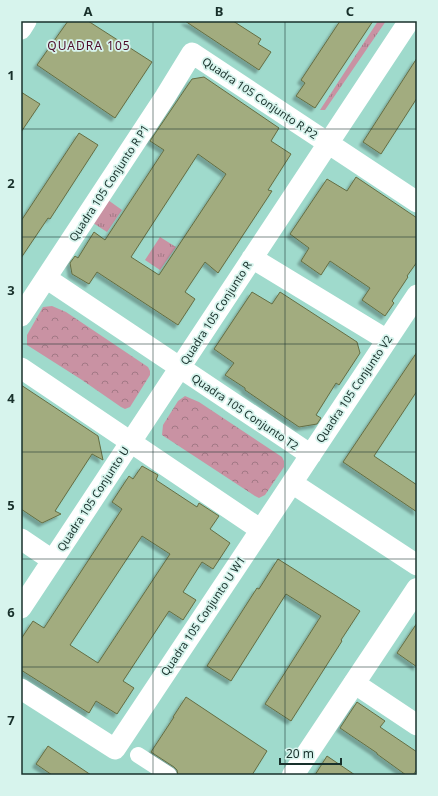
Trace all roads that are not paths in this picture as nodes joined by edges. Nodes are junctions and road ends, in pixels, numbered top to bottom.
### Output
1 (26, 21) edge
2 (409, 21) edge
3 (21, 29) edge
4 (192, 53) joint
5 (328, 143) junction
6 (417, 202) edge
7 (252, 258) junction
8 (46, 278) junction
9 (417, 295) edge
10 (22, 312) edge
11 (387, 340) junction
12 (21, 368) edge
13 (180, 368) junction
14 (131, 442) junction
15 (310, 455) junction
16 (292, 483) junction
17 (261, 530) junction
18 (21, 539) edge
19 (52, 560) junction
20 (417, 565) edge
21 (417, 589) edge
22 (21, 608) edge
23 (354, 683) junction
24 (21, 689) edge
25 (417, 725) edge
26 (138, 755) dead end
27 (169, 775) edge
28 (293, 775) edge

1 - 3 street
2 - 5 street, Quadra 105 Conjunto R
4 - 5 street, Quadra 105 Conjunto R P2
4 - 8 street, Quadra 105 Conjunto R P1
5 - 6 street, Quadra 105 Conjunto R P2
5 - 7 street, Quadra 105 Conjunto R
7 - 11 street
7 - 13 street, Quadra 105 Conjunto R
8 - 10 street, Quadra 105 Conjunto R P1
8 - 13 street, Quadra 105 Conjunto R
9 - 11 street, Quadra 105 Conjunto V2
11 - 15 street, Quadra 105 Conjunto V2
12 - 14 street
13 - 14 street
13 - 15 street, Quadra 105 Conjunto T2
14 - 17 street, Quadra 105 Conjunto U
14 - 19 street, Quadra 105 Conjunto U
15 - 16 street, Quadra 105 Conjunto V2
16 - 17 street, Quadra 105 Conjunto U W1
16 - 20 street
17 - 24 street, Quadra 105 Conjunto U W1
18 - 19 street
19 - 22 street, Quadra 105 Conjunto U
21 - 23 street
23 - 25 street
23 - 28 street
26 - 27 street

